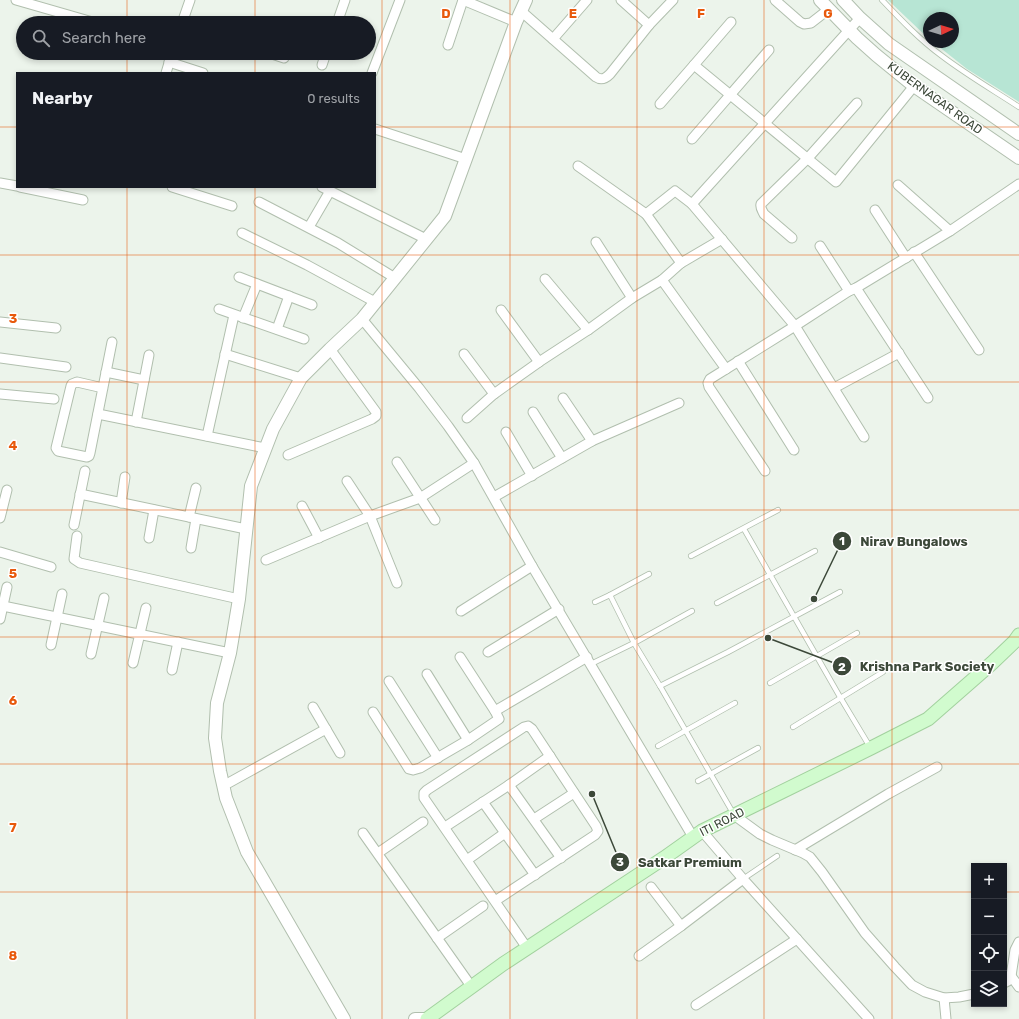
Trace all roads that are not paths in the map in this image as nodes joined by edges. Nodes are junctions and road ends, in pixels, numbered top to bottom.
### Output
1 (16, 0) edge
2 (190, 0) edge
3 (345, 0) edge
4 (400, 0) edge
5 (463, 0) edge
6 (587, 0) edge
7 (621, 0) edge
8 (673, 0) edge
9 (775, 0) edge
10 (820, 0) edge
11 (843, 0) edge
12 (882, 0) edge
13 (829, 9) junction
14 (521, 11) edge
15 (72, 16) edge
16 (184, 16) edge
17 (339, 16) edge
18 (860, 18) junction
19 (731, 22) dead end
20 (649, 25) junction
21 (850, 31) junction
22 (553, 39) junction
23 (448, 45) dead end
24 (769, 50) dead end
25 (324, 60) edge
26 (169, 62) joint
27 (322, 65) dead end
28 (694, 65) junction
29 (166, 72) edge
30 (200, 72) edge
31 (372, 72) edge
32 (914, 86) junction
33 (731, 95) junction
34 (858, 103) dead end
35 (660, 104) dead end
36 (1019, 107) edge
37 (765, 123) junction
38 (376, 129) edge
39 (1019, 134) edge
40 (692, 139) dead end
41 (808, 158) junction
42 (1019, 158) edge
43 (466, 159) junction
44 (578, 166) dead end
45 (0, 183) edge
46 (1019, 184) edge
47 (898, 185) dead end
48 (16, 186) edge
49 (25, 188) edge
50 (175, 188) edge
51 (326, 189) edge
52 (83, 200) dead end
53 (259, 202) dead end
54 (692, 204) junction
55 (232, 206) dead end
56 (875, 210) dead end
57 (646, 214) junction
58 (309, 227) junction
59 (950, 231) junction
60 (242, 233) dead end
61 (792, 238) dead end
62 (426, 239) junction
63 (722, 239) junction
64 (596, 242) dead end
65 (820, 246) dead end
66 (914, 252) junction
67 (906, 258) junction
68 (681, 263) junction
69 (239, 277) dead end
70 (395, 278) junction
71 (545, 279) dead end
72 (662, 280) junction
73 (257, 284) junction
74 (853, 289) junction
75 (289, 296) junction
76 (632, 298) junction
77 (375, 302) junction
78 (312, 305) dead end
79 (219, 309) dead end
80 (501, 310) dead end
81 (239, 316) junction
82 (362, 319) junction
83 (0, 322) edge
84 (795, 326) junction
85 (56, 328) dead end
86 (277, 329) junction
87 (588, 330) junction
88 (304, 339) dead end
89 (112, 342) dead end
90 (330, 349) junction
91 (979, 350) dead end
92 (899, 353) junction
93 (226, 354) junction
94 (464, 354) dead end
95 (148, 355) dead end
96 (0, 358) edge
97 (738, 361) junction
98 (539, 362) junction
99 (66, 367) dead end
100 (726, 369) junction
101 (106, 372) junction
102 (301, 378) junction
103 (144, 380) junction
104 (103, 388) junction
105 (834, 388) junction
106 (0, 394) edge
107 (494, 394) junction
108 (563, 398) dead end
109 (928, 398) dead end
110 (54, 399) dead end
111 (679, 403) dead end
112 (533, 412) dead end
113 (98, 414) junction
114 (467, 418) dead end
115 (136, 422) junction
116 (506, 432) dead end
117 (207, 436) junction
118 (864, 437) dead end
119 (592, 441) junction
120 (265, 448) junction
121 (794, 450) dead end
122 (288, 454) dead end
123 (562, 458) junction
124 (397, 462) dead end
125 (474, 463) junction
126 (85, 471) dead end
127 (765, 471) dead end
128 (532, 476) junction
129 (125, 477) dead end
130 (347, 481) dead end
131 (196, 488) dead end
132 (7, 490) dead end
133 (80, 494) junction
134 (494, 497) junction
135 (420, 498) junction
136 (121, 503) junction
137 (302, 506) dead end
138 (154, 510) junction
139 (778, 510) dead end
140 (370, 516) junction
141 (0, 518) edge
142 (193, 518) junction
143 (435, 520) dead end
144 (74, 525) dead end
145 (246, 529) junction
146 (744, 529) junction
147 (77, 536) dead end
148 (149, 538) dead end
149 (319, 538) junction
150 (191, 548) dead end
151 (815, 551) dead end
152 (0, 552) edge
153 (691, 556) dead end
154 (266, 560) dead end
155 (532, 566) junction
156 (51, 567) dead end
157 (650, 574) dead end
158 (770, 574) junction
159 (397, 583) dead end
160 (7, 587) dead end
161 (840, 592) dead end
162 (62, 594) dead end
163 (610, 595) junction
164 (104, 598) dead end
165 (239, 599) junction
166 (595, 602) dead end
167 (717, 603) dead end
168 (3, 606) junction
169 (146, 608) dead end
170 (559, 609) junction
171 (461, 611) dead end
172 (692, 611) dead end
173 (794, 616) junction
174 (57, 617) junction
175 (0, 619) edge
176 (98, 626) junction
177 (857, 633) dead end
178 (140, 634) junction
179 (178, 642) junction
180 (1017, 642) edge
181 (634, 643) junction
182 (51, 645) dead end
183 (488, 652) dead end
184 (91, 654) dead end
185 (230, 654) junction
186 (817, 656) junction
187 (460, 657) dead end
188 (589, 661) junction
189 (133, 663) dead end
190 (172, 670) dead end
191 (883, 672) dead end
192 (427, 674) dead end
193 (389, 682) dead end
194 (770, 683) dead end
195 (660, 686) junction
196 (840, 697) junction
197 (735, 703) dead end
198 (313, 707) dead end
199 (495, 711) junction
200 (373, 712) dead end
201 (793, 727) dead end
202 (326, 729) junction
203 (686, 732) junction
204 (468, 740) junction
205 (658, 746) dead end
206 (758, 748) dead end
207 (871, 748) junction
208 (340, 754) dead end
209 (550, 756) junction
210 (438, 758) junction
211 (937, 767) dead end
212 (711, 774) junction
213 (698, 781) dead end
214 (509, 785) junction
215 (223, 786) junction
216 (574, 792) junction
217 (483, 802) junction
218 (734, 816) junction
219 (534, 819) junction
220 (423, 822) dead end
221 (445, 827) junction
222 (363, 833) dead end
223 (505, 833) junction
224 (698, 834) junction
225 (795, 850) junction
226 (378, 853) junction
227 (777, 856) dead end
228 (561, 858) junction
229 (467, 860) junction
230 (535, 875) junction
231 (743, 879) junction
232 (651, 887) dead end
233 (495, 901) junction
234 (483, 906) dead end
235 (681, 926) junction
236 (437, 938) junction
237 (797, 939) junction
238 (1019, 942) edge
239 (527, 948) junction
240 (639, 956) dead end
241 (1016, 962) edge
242 (1007, 980) edge
243 (471, 986) junction
244 (1019, 987) edge
245 (971, 995) edge
246 (944, 998) junction
247 (696, 1005) dead end
248 (344, 1019) edge
249 (415, 1019) edge
250 (427, 1019) edge
251 (869, 1019) edge
252 (946, 1019) edge

1 - 15 street
2 - 16 street
3 - 17 street
4 - 31 street
5 - 14 street
5 - 23 street
6 - 22 street
7 - 20 street
8 - 20 street
9 - 13 street
10 - 13 street, KUBERNAGAR ROAD
11 - 18 street, KUBERNAGAR ROAD
12 - 36 lane
13 - 21 street, KUBERNAGAR ROAD
14 - 22 street
14 - 43 street
18 - 21 street
18 - 39 street, KUBERNAGAR ROAD
19 - 28 street
20 - 22 street
21 - 32 street, KUBERNAGAR ROAD
21 - 37 street
24 - 33 street
25 - 27 street
26 - 29 street
26 - 30 street
28 - 33 street
28 - 35 street
32 - 41 street
32 - 42 street, KUBERNAGAR ROAD
33 - 37 street
33 - 40 street
34 - 41 street
37 - 41 street
37 - 54 street
38 - 43 street
41 - 61 street
43 - 62 street
44 - 57 street
45 - 48 street
46 - 59 street
47 - 59 street
49 - 52 street
50 - 55 street
51 - 58 street
51 - 62 street
53 - 58 street
54 - 57 street
54 - 63 street
56 - 67 street
57 - 68 street
58 - 70 street
59 - 66 street
60 - 77 street
62 - 70 street
63 - 68 street
63 - 84 street
64 - 76 street
65 - 74 street
66 - 67 street
66 - 91 street
67 - 74 street
68 - 72 street
69 - 73 street
70 - 77 street
71 - 87 street
72 - 76 street
72 - 100 street
73 - 75 street
73 - 81 street
74 - 84 street
74 - 92 street
75 - 78 street
75 - 86 street
76 - 87 street
77 - 82 street
79 - 81 street
80 - 98 street
81 - 86 street
81 - 93 street
82 - 90 street
82 - 125 street
83 - 85 street
84 - 97 street
84 - 105 street
86 - 88 street
87 - 98 street
89 - 101 street
90 - 102 street
90 - 122 street
92 - 105 street
92 - 109 street
93 - 102 street
93 - 117 street
94 - 107 street
95 - 103 street
96 - 99 street
97 - 100 street
97 - 121 street
98 - 107 street
100 - 127 street
101 - 103 street
101 - 104 street
102 - 120 street
103 - 115 street
104 - 113 street
104 - 113 street
105 - 118 street
106 - 110 street
107 - 114 street
108 - 119 street
111 - 119 street
112 - 123 street
113 - 115 street
115 - 117 street
116 - 128 street
117 - 120 street
119 - 123 street
120 - 145 street
123 - 128 street
124 - 135 street
125 - 134 street
125 - 135 street
126 - 133 street
128 - 134 street
129 - 136 street
130 - 140 street
131 - 142 street
132 - 141 street
133 - 136 street
133 - 144 street
134 - 155 street
135 - 140 street
135 - 143 street
136 - 138 street
137 - 149 street
138 - 142 street
138 - 148 street
139 - 146 lane
140 - 149 street
140 - 159 street
142 - 145 street
142 - 150 street
145 - 165 street
146 - 153 lane
146 - 158 lane
147 - 165 street
149 - 154 street
151 - 158 lane
152 - 156 street
155 - 170 street
155 - 171 street
157 - 163 lane
158 - 167 lane
158 - 173 lane
160 - 168 street
161 - 173 lane
162 - 174 street
163 - 166 lane
163 - 181 lane
164 - 176 street
165 - 185 street
168 - 174 street
168 - 175 street
169 - 178 street
170 - 183 street
170 - 188 street
172 - 181 lane
173 - 186 lane
173 - 195 lane
174 - 176 street
174 - 182 street
176 - 178 street
176 - 184 street
177 - 186 lane
178 - 179 street
178 - 189 street
179 - 185 street
179 - 190 street
180 - 207 main road, ITI ROAD
181 - 188 lane
181 - 195 lane
185 - 215 street
186 - 194 lane
186 - 196 lane
187 - 199 street
188 - 199 street
188 - 224 street
191 - 196 lane
192 - 204 street
193 - 210 street
195 - 203 lane
196 - 201 lane
196 - 207 lane
197 - 203 lane
198 - 202 street
199 - 204 street
200 - 210 street
202 - 208 street
202 - 215 street
203 - 205 lane
203 - 212 lane
204 - 210 street
206 - 212 lane
207 - 218 main road, ITI ROAD
209 - 214 street
209 - 216 street
209 - 221 street
211 - 225 street
212 - 213 lane
212 - 218 lane
214 - 217 street
214 - 219 street
215 - 248 street
216 - 219 street
216 - 228 street
217 - 221 street
217 - 223 street
218 - 224 main road, ITI ROAD
218 - 225 street
219 - 228 street
220 - 226 street
221 - 229 street
222 - 226 street
223 - 229 street
223 - 230 street
224 - 231 street
224 - 239 main road, ITI ROAD
225 - 246 street
226 - 236 street
227 - 231 lane
228 - 230 street
229 - 233 street
230 - 233 street
231 - 235 street
231 - 237 street
232 - 235 street
233 - 239 street
234 - 236 street
235 - 240 street
236 - 243 street
237 - 247 street
237 - 251 street
238 - 241 street
239 - 243 main road, ITI ROAD
241 - 242 street
242 - 244 street
243 - 250 main road, ITI ROAD
245 - 246 street
246 - 252 street
249 - 250 street

